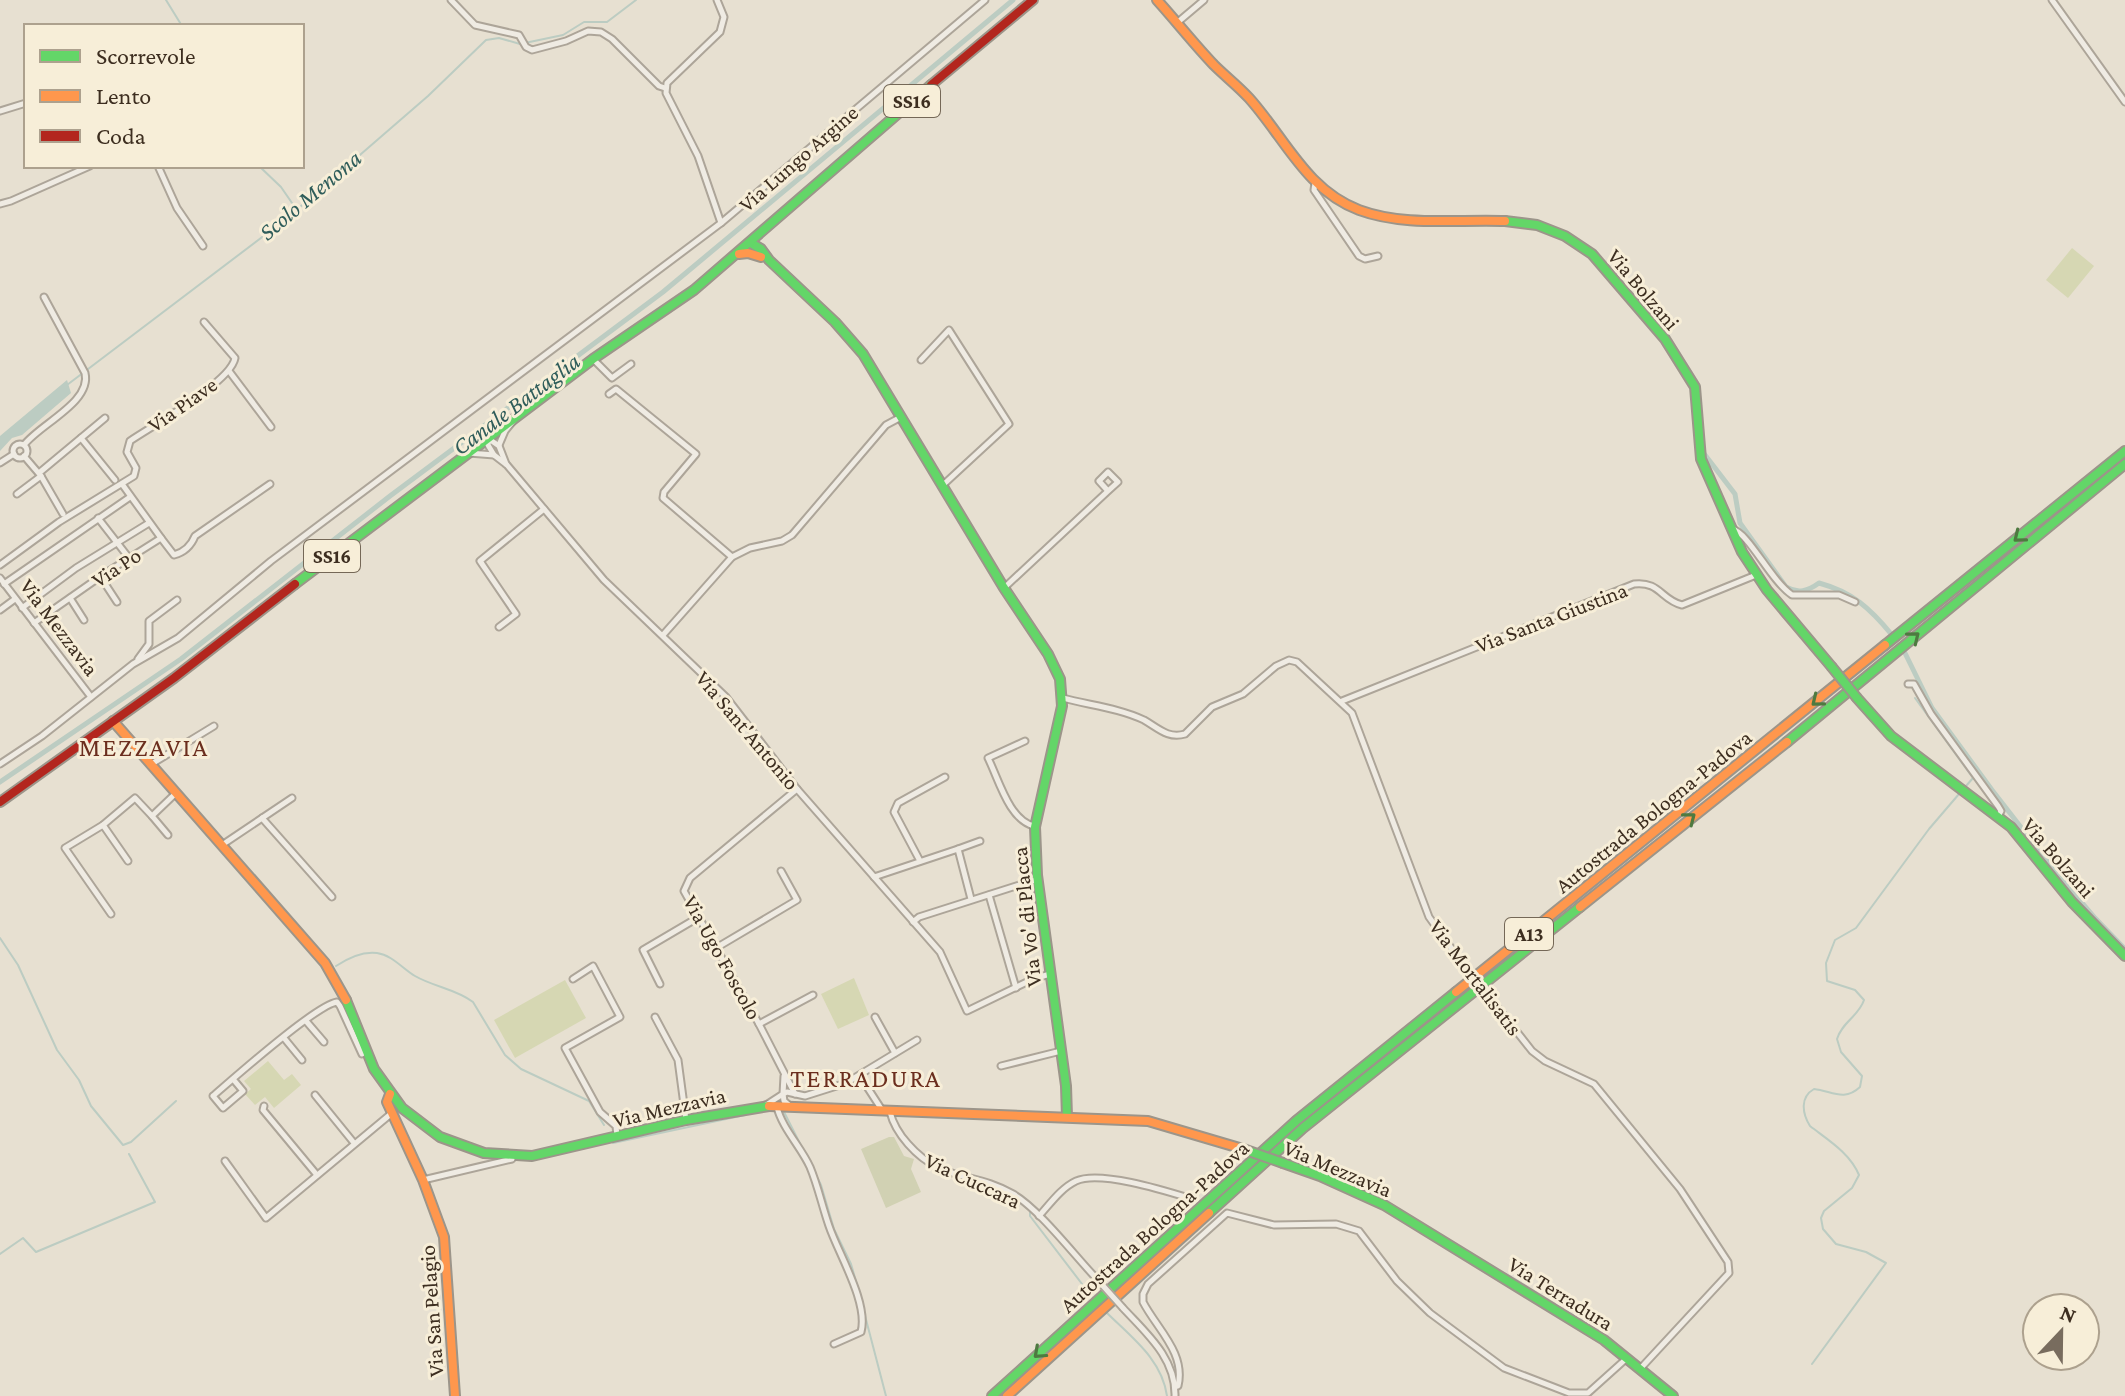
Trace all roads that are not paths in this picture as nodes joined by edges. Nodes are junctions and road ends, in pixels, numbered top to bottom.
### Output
1 (451, 0) edge
2 (717, 0) edge
3 (985, 0) edge
4 (1033, 0) edge
5 (1157, 0) edge
6 (1204, 0) edge
7 (2052, 0) edge
8 (1178, 22) junction
9 (665, 88) junction
10 (2125, 102) edge
11 (24, 105) edge
12 (0, 111) edge
13 (68, 168) edge
14 (85, 168) edge
15 (159, 168) edge
16 (72, 173) junction
17 (1315, 183) junction
18 (0, 204) edge
19 (721, 223) junction
20 (767, 229) junction
21 (751, 243) junction
22 (203, 246) dead end
23 (739, 254) junction
24 (1378, 256) dead end
25 (765, 257) junction
26 (44, 297) dead end
27 (204, 322) dead end
28 (593, 359) junction
29 (921, 360) dead end
30 (631, 364) dead end
31 (229, 371) junction
32 (609, 394) dead end
33 (901, 417) junction
34 (105, 418) dead end
35 (515, 419) junction
36 (271, 427) dead end
37 (81, 438) junction
38 (489, 439) junction
39 (2125, 444) edge
40 (24, 445) junction
41 (499, 446) junction
42 (2125, 451) edge
43 (469, 453) junction
44 (14, 454) junction
45 (494, 455) junction
46 (24, 456) junction
47 (0, 463) edge
48 (2125, 464) edge
49 (507, 465) junction
50 (40, 474) junction
51 (115, 480) dead end
52 (122, 484) junction
53 (270, 484) dead end
54 (942, 486) junction
55 (2080, 488) junction
56 (1108, 491) dead end
57 (17, 494) dead end
58 (130, 497) junction
59 (544, 509) junction
60 (63, 514) dead end
61 (98, 518) junction
62 (149, 523) junction
63 (1732, 529) junction
64 (161, 538) junction
65 (118, 543) junction
66 (732, 557) junction
67 (129, 558) junction
68 (0, 565) edge
69 (1756, 575) junction
70 (100, 576) junction
71 (2, 581) edge
72 (1004, 588) junction
73 (70, 598) junction
74 (15, 599) junction
75 (177, 600) dead end
76 (117, 602) dead end
77 (1855, 602) dead end
78 (22, 608) junction
79 (0, 610) edge
80 (84, 620) dead end
81 (34, 623) junction
82 (499, 627) dead end
83 (663, 635) junction
84 (135, 663) junction
85 (1908, 684) dead end
86 (91, 697) junction
87 (1342, 701) junction
88 (1062, 702) junction
89 (113, 721) junction
90 (214, 726) dead end
91 (1025, 741) dead end
92 (0, 764) edge
93 (150, 765) junction
94 (945, 777) dead end
95 (797, 789) junction
96 (175, 794) junction
97 (292, 798) dead end
98 (0, 802) edge
99 (152, 816) junction
100 (1998, 817) junction
101 (262, 818) junction
102 (103, 825) junction
103 (1035, 827) junction
104 (168, 835) dead end
105 (980, 841) dead end
106 (222, 845) junction
107 (958, 849) junction
108 (128, 861) dead end
109 (920, 861) junction
110 (781, 871) dead end
111 (874, 877) junction
112 (1038, 879) junction
113 (989, 895) junction
114 (332, 897) dead end
115 (971, 899) junction
116 (111, 914) dead end
117 (699, 917) junction
118 (913, 922) junction
119 (716, 948) junction
120 (2125, 956) edge
121 (1050, 974) junction
122 (573, 979) dead end
123 (660, 984) dead end
124 (1016, 988) junction
125 (813, 995) dead end
126 (655, 1017) dead end
127 (875, 1017) dead end
128 (306, 1021) junction
129 (759, 1024) junction
130 (356, 1036) junction
131 (284, 1038) junction
132 (917, 1040) dead end
133 (324, 1042) dead end
134 (1061, 1051) junction
135 (895, 1053) junction
136 (362, 1054) dead end
137 (302, 1060) dead end
138 (1001, 1066) dead end
139 (784, 1075) junction
140 (860, 1076) junction
141 (233, 1079) junction
142 (390, 1094) junction
143 (783, 1094) junction
144 (795, 1094) junction
145 (315, 1095) dead end
146 (264, 1106) dead end
147 (764, 1106) junction
148 (777, 1106) junction
149 (791, 1106) junction
150 (886, 1110) junction
151 (392, 1113) junction
152 (1067, 1117) junction
153 (686, 1120) junction
154 (617, 1137) junction
155 (354, 1143) junction
156 (516, 1157) junction
157 (225, 1161) dead end
158 (317, 1175) junction
159 (423, 1180) junction
160 (1192, 1199) dead end
161 (1039, 1216) junction
162 (1423, 1229) joint
163 (834, 1344) dead end
164 (1627, 1358) junction
165 (1640, 1369) junction
166 (1175, 1387) junction
167 (455, 1396) edge
168 (992, 1396) edge
169 (1007, 1396) edge
170 (1175, 1396) edge
171 (1673, 1396) edge

1 - 9 street
2 - 9 street
3 - 19 street, Via Lungo Argine
4 - 20 main road, SS16
5 - 8 main road, Via Bolzani
6 - 8 street
7 - 10 street
8 - 17 main road, Via Bolzani
9 - 19 street
11 - 12 street
13 - 16 street
14 - 16 street
15 - 22 street
16 - 18 street
17 - 24 street, Via Bolzani
17 - 63 main road, Via Bolzani
19 - 84 street, Via Lungo Argine
20 - 21 main road, SS16
20 - 25 main road
21 - 23 main road, SS16
21 - 25 main road, Via Vo' di Placca
23 - 25 main road
23 - 28 main road, SS16
25 - 33 main road, Via Vo' di Placca
26 - 40 street
27 - 31 street, Via Piave
28 - 30 street
28 - 35 main road, SS16
29 - 54 street
31 - 36 street
31 - 52 street, Via Piave
32 - 66 street
33 - 54 main road, Via Vo' di Placca
33 - 66 street
34 - 37 street
35 - 38 main road, SS16
35 - 41 street
37 - 50 street
37 - 51 street
38 - 41 street
38 - 43 main road, SS16
38 - 45 street
39 - 55 main road, A13
40 - 44 street
40 - 46 street
41 - 49 street, Via Sant'Antonio
42 - 55 main road, Autostrada Bologna-Padova / A13
43 - 45 street
43 - 89 main road, SS16
44 - 46 street
44 - 47 street
45 - 49 street, Via Sant'Antonio
46 - 50 street
169 -> 48 main road, Autostrada Bologna-Padova / A13
49 - 59 street, Via Sant'Antonio
50 - 57 street
50 - 60 street
52 - 58 street
52 - 68 street
53 - 64 street, Via Po
54 - 72 main road, Via Vo' di Placca
55 -> 168 main road, Autostrada Bologna-Padova / A13
56 - 72 street
58 - 61 street
58 - 62 street
59 - 82 street
59 - 83 street, Via Sant'Antonio
61 - 65 street
61 - 71 street
62 - 64 street
62 - 65 street
63 - 69 main road, Via Bolzani
63 - 77 street, Via Bolzani
64 - 67 street, Via Po
65 - 67 street
65 - 78 street
66 - 83 street
67 - 70 street, Via Po
69 - 87 street, Via Santa Giustina
69 - 100 main road, Via Bolzani, bridge
70 - 73 street, Via Po
70 - 76 street
71 - 74 street, Via Mezzavia
72 - 88 main road, Via Vo' di Placca
73 - 80 street
73 - 81 street, Via Po
74 - 78 street, Via Mezzavia
74 - 79 street
75 - 84 street
78 - 81 street, Via Mezzavia
81 - 86 street, Via Mezzavia
83 - 95 street, Via Sant'Antonio
84 - 86 street, Via Lungo Argine
85 - 100 street, Via Bolzani
86 - 92 street, Via Lungo Argine
87 - 88 street, Via Mortalisatis
87 - 165 street, Via Mortalisatis, bridge
88 - 103 main road, Via Vo' di Placca
89 - 93 main road, Via Mezzavia
89 - 98 main road, SS16
90 - 93 street
91 - 103 street
93 - 96 main road, Via Mezzavia
94 - 109 street
95 - 111 street, Via Sant'Antonio
95 - 117 street, Via Ugo Foscolo
96 - 99 street
96 - 106 main road, Via Mezzavia
97 - 101 street
99 - 102 street
99 - 104 street
100 - 120 main road, Via Bolzani
101 - 106 street
101 - 114 street
102 - 108 street
102 - 116 street
103 - 112 main road, Via Vo' di Placca
105 - 107 street
106 - 130 main road, Via Mezzavia
107 - 109 street
107 - 115 street
109 - 111 street
110 - 119 street
111 - 118 street, Via Sant'Antonio
112 - 113 street
112 - 121 main road, Via Vo' di Placca
113 - 115 street
113 - 124 street
115 - 118 street
117 - 119 street, Via Ugo Foscolo
117 - 123 street
118 - 124 street, Via Sant'Antonio
119 - 129 street, Via Ugo Foscolo
121 - 124 street
121 - 134 main road, Via Vo' di Placca
122 - 154 street
125 - 129 street
126 - 153 street
127 - 135 street
128 - 130 street
128 - 131 street
128 - 133 street
129 - 139 street, Via Ugo Foscolo
130 - 136 street
130 - 142 main road, Via Mezzavia
131 - 137 street
131 - 141 street
132 - 135 street
134 - 138 street
134 - 152 main road, Via Vo' di Placca
135 - 140 street
139 - 143 street
139 - 144 street, Via Ugo Foscolo
140 - 144 street
140 - 150 street, Via Cuccara
141 - 141 street
142 - 151 main road, Via San Pelagio
142 - 156 main road, Via Mezzavia
143 - 144 street
143 - 147 street
143 - 149 street
145 - 155 street
146 - 158 street
147 - 148 main road, Via Mezzavia
147 - 153 main road, Via Mezzavia
148 - 149 main road, Via Mezzavia
148 - 163 street
149 - 150 main road, Via Mezzavia
150 - 152 main road, Via Mezzavia
150 - 161 street, Via Cuccara
151 - 155 street
151 - 159 main road, Via San Pelagio
152 - 162 main road, Via Mezzavia, bridge
153 - 154 main road, Via Mezzavia
154 - 156 main road, Via Mezzavia
155 - 158 street
156 - 159 street
157 - 158 street
159 - 167 main road, Via San Pelagio
160 - 161 street
161 - 166 street, Via Cuccara, bridge
162 - 164 main road, Via Terradura
164 - 165 main road, Via Terradura
164 - 166 street
165 - 171 main road, Via Terradura
166 - 170 street, Via Cuccara

